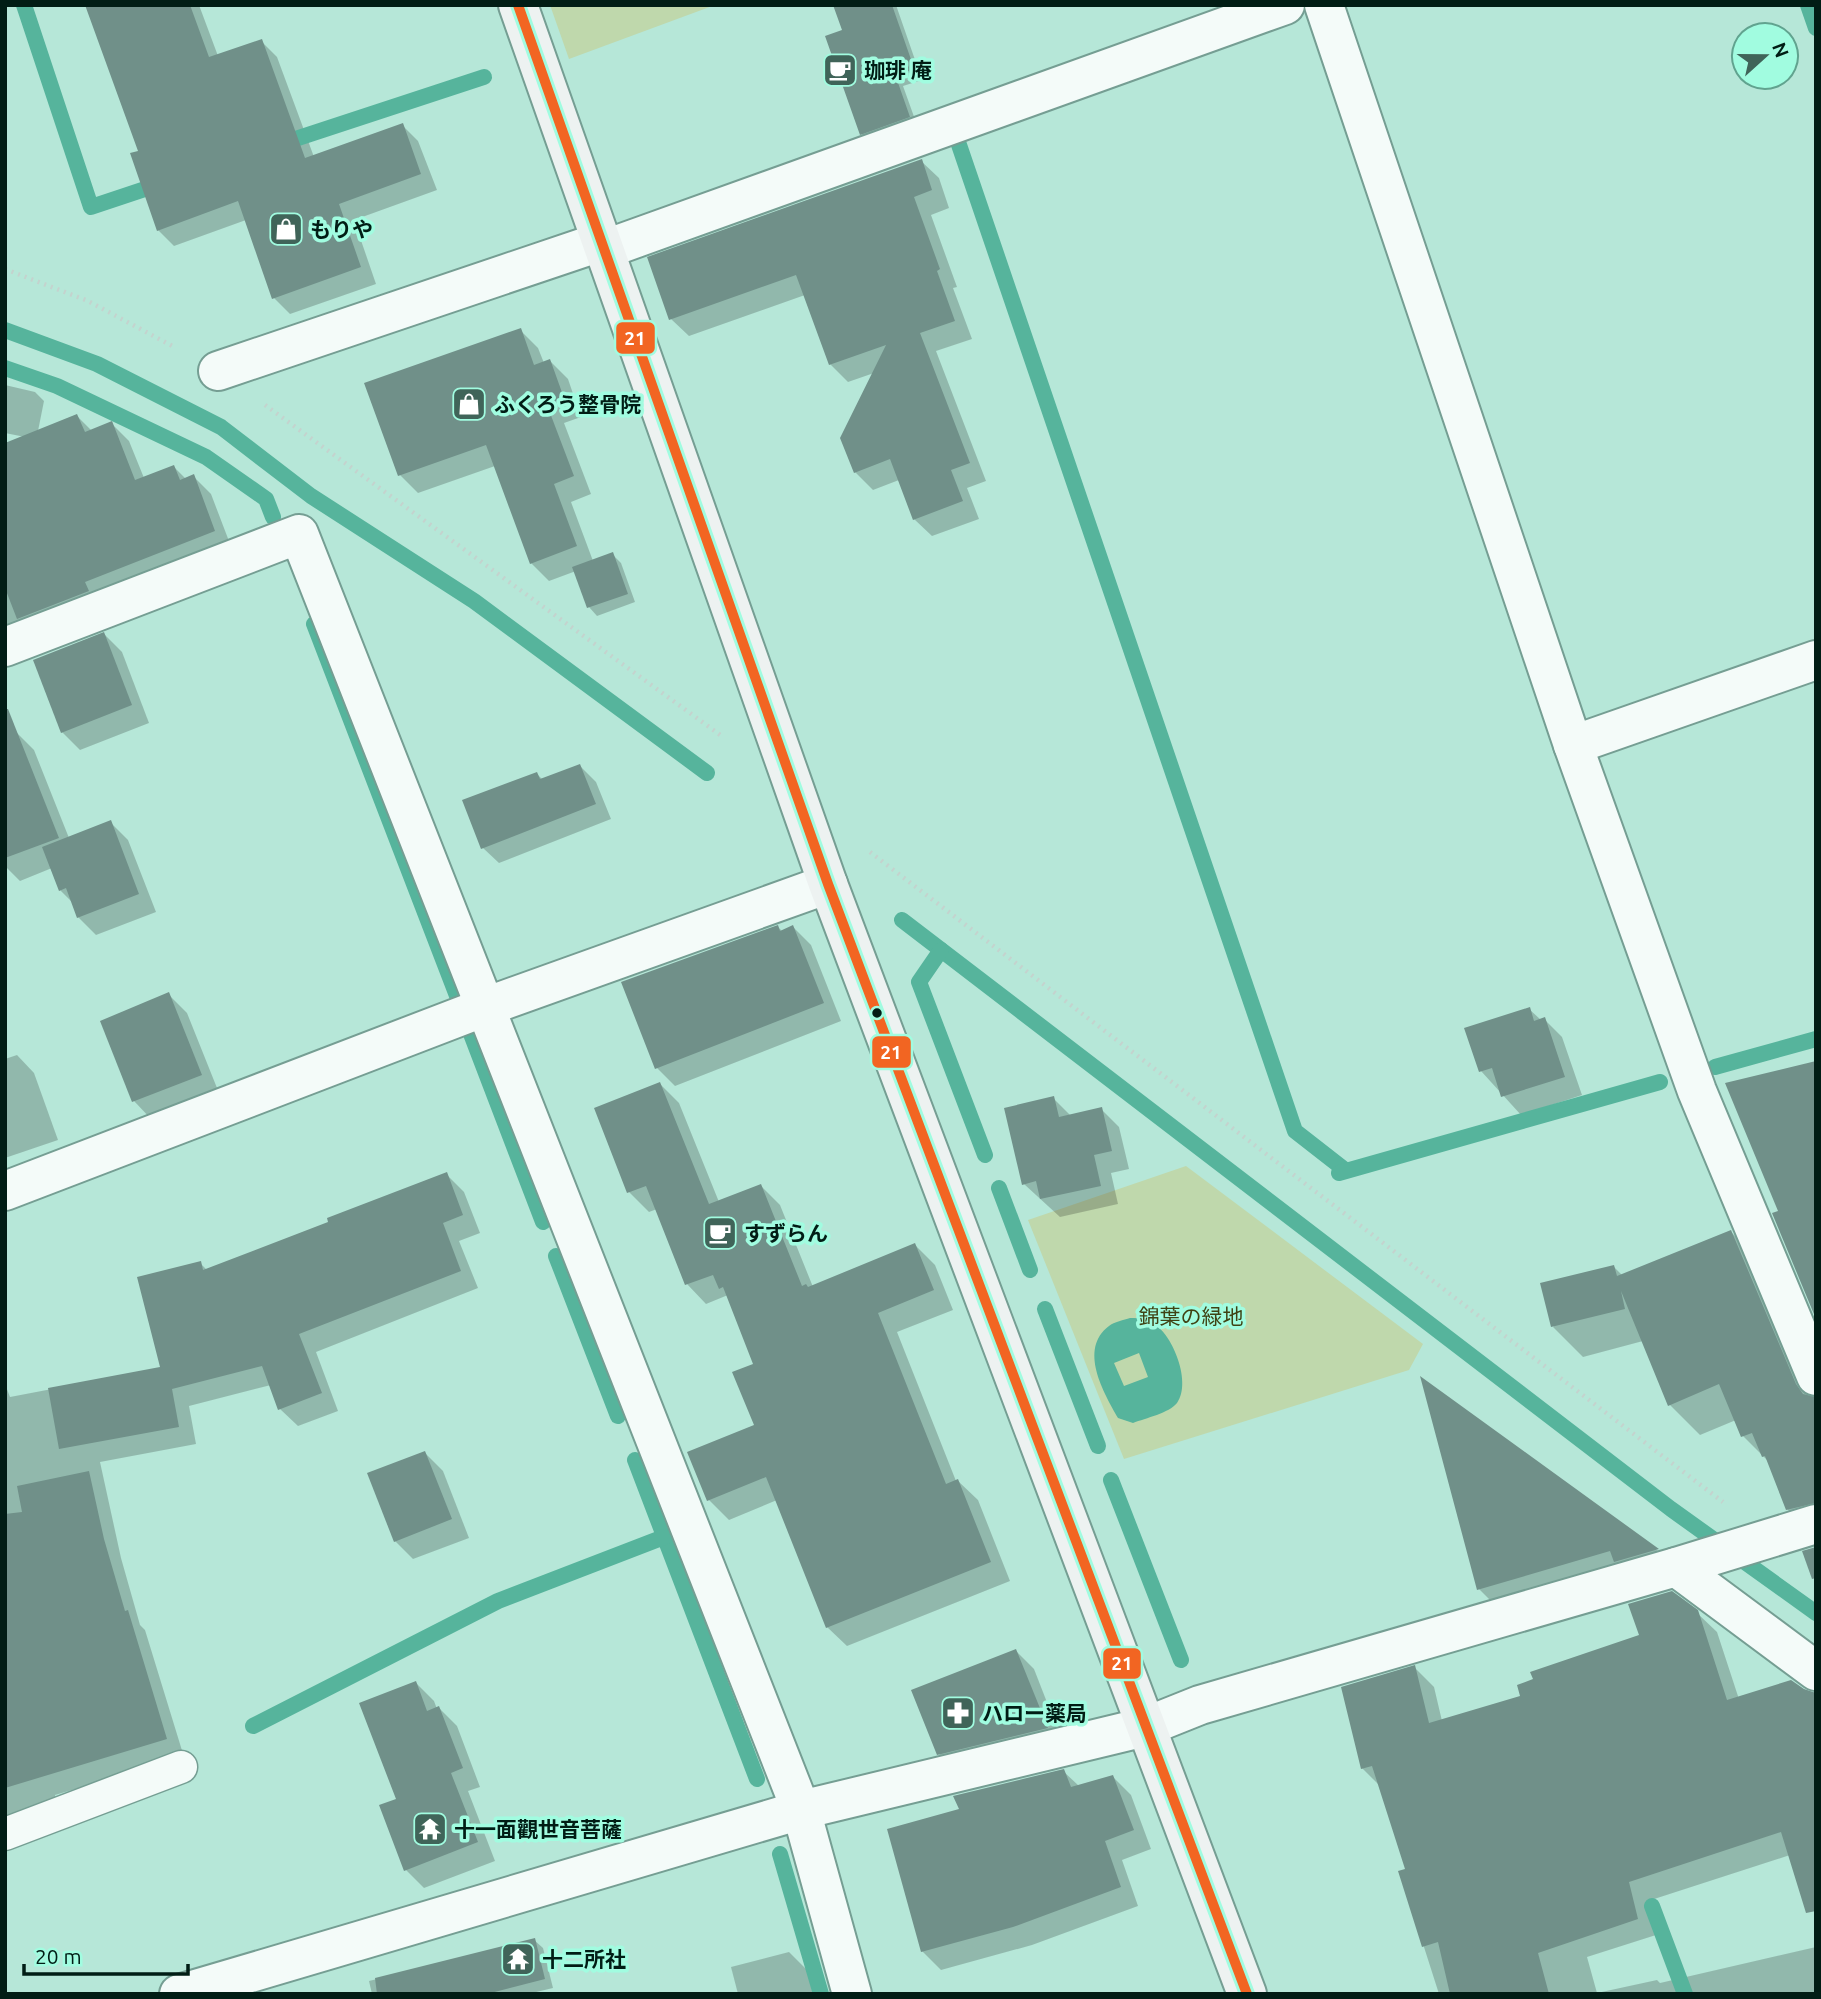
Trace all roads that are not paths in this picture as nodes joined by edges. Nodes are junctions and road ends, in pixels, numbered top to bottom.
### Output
1 (518, 5) edge
2 (1285, 5) edge
3 (1324, 5) edge
4 (602, 246) junction
5 (218, 371) road end
6 (5, 647) edge
7 (1816, 660) edge
8 (1573, 745) junction
9 (828, 884) junction
10 (485, 1007) junction
11 (5, 1191) edge
12 (1816, 1376) edge
13 (1816, 1524) edge
14 (1686, 1565) junction
15 (1816, 1671) edge
16 (1145, 1727) junction
17 (181, 1767) dead end
18 (802, 1810) junction
19 (5, 1834) edge
20 (179, 1994) edge
21 (852, 1994) edge
22 (1247, 1994) edge

1 - 4 main road
2 - 4 street
3 - 8 street
4 - 5 street
4 - 9 main road
6 - 10 street
7 - 8 street
8 - 12 street
9 - 10 street
9 - 16 main road
10 - 11 street
10 - 18 street
13 - 14 street
14 - 15 street
14 - 16 street
16 - 18 street
16 - 22 main road
17 - 19 lane
18 - 20 street
18 - 21 street

